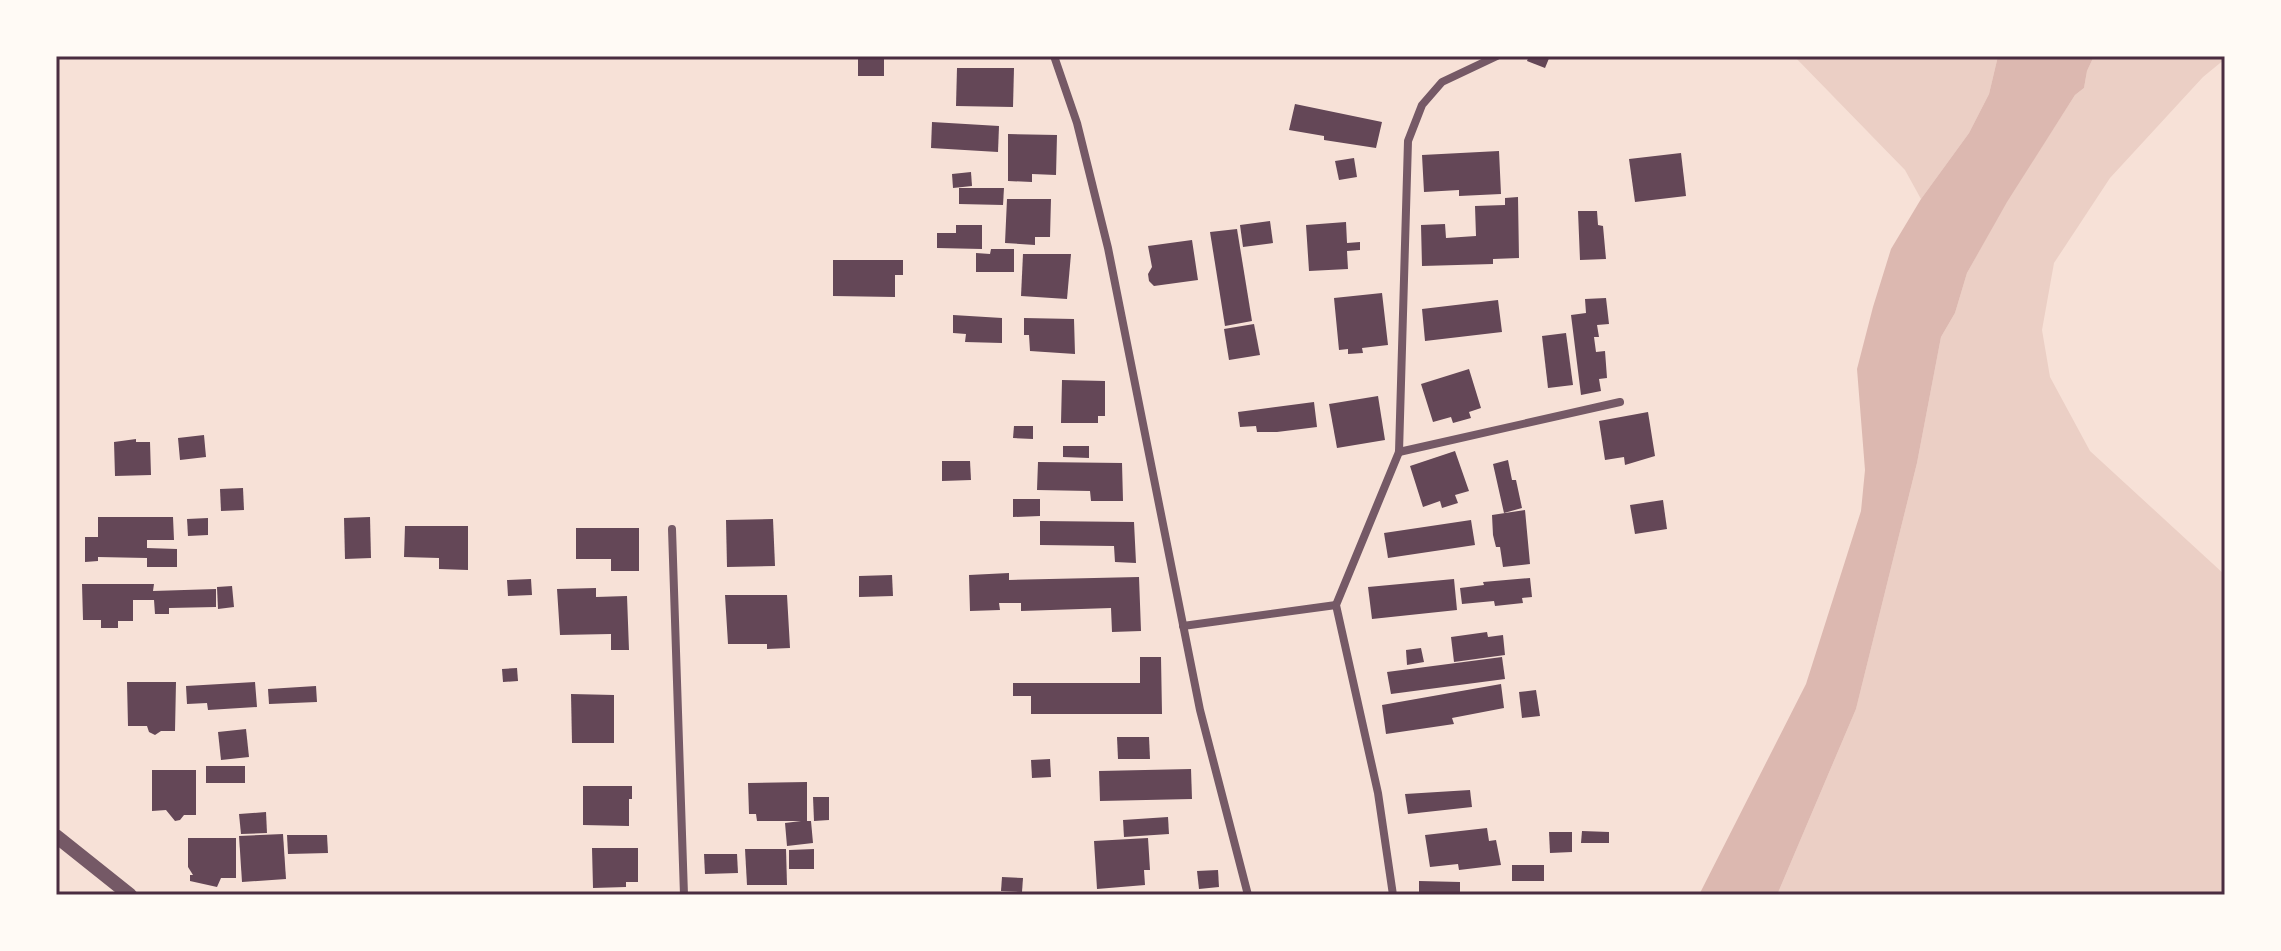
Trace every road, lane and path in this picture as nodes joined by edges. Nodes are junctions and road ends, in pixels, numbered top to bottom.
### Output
1 (1054, 56) edge
2 (1497, 56) edge
3 (1620, 402) dead end
4 (1399, 452) junction
5 (672, 529) dead end
6 (1336, 605) junction
7 (1183, 626) junction
8 (56, 836) edge
9 (130, 895) edge
10 (684, 895) edge
11 (1248, 895) edge
12 (1393, 895) edge

1 - 7 street
2 - 4 street
3 - 4 street
4 - 6 street
5 - 10 street
6 - 7 street
6 - 12 street
7 - 11 street
8 - 9 street

